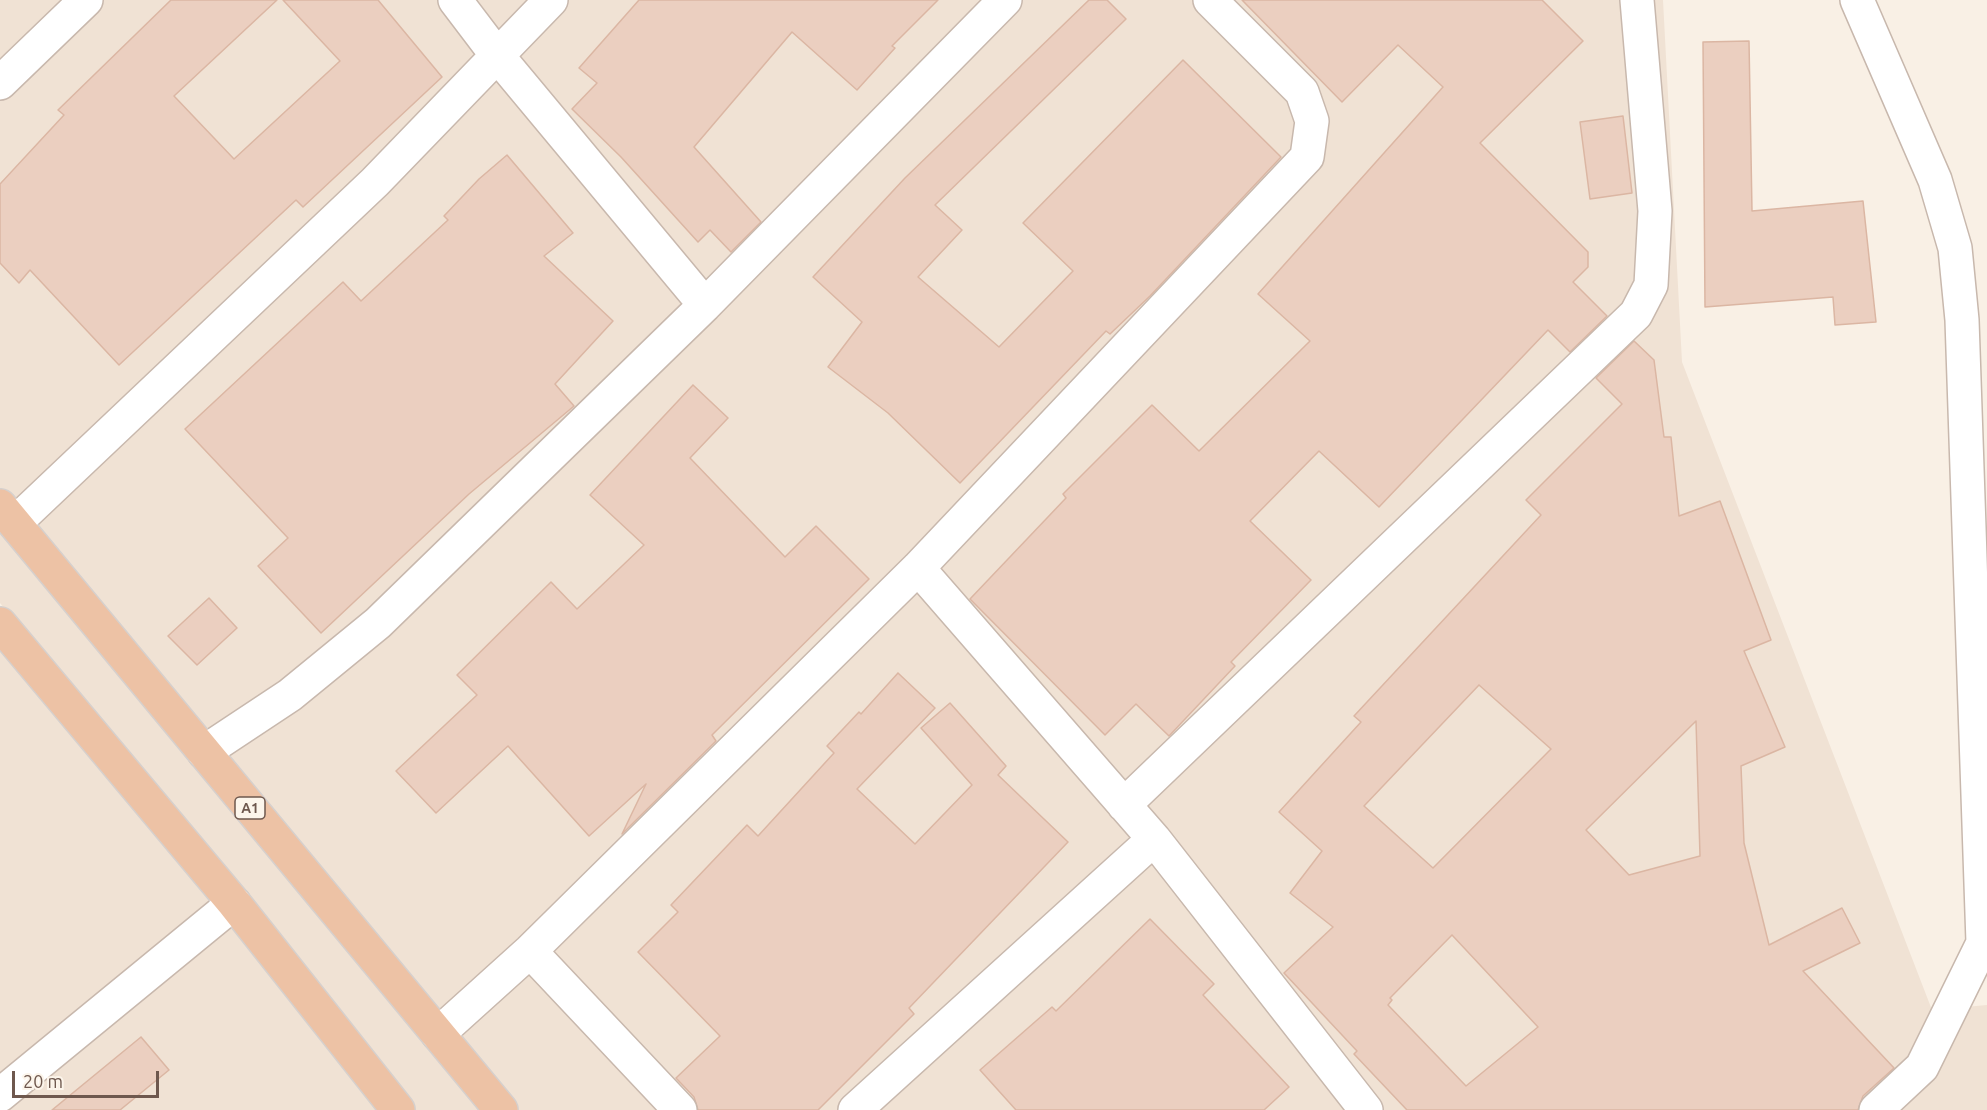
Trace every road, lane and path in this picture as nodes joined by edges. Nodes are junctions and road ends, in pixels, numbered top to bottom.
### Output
1 (86, 0) edge
2 (455, 0) edge
3 (551, 0) edge
4 (1005, 0) edge
5 (1210, 0) edge
6 (1636, 0) edge
7 (1857, 0) edge
8 (496, 54) junction
9 (0, 83) edge
10 (705, 305) junction
11 (7, 515) edge
12 (918, 568) junction
13 (0, 624) edge
14 (204, 752) junction
15 (1124, 805) junction
16 (1154, 839) junction
17 (234, 903) junction
18 (530, 951) junction
19 (438, 1034) junction
20 (0, 1095) edge
21 (398, 1110) edge
22 (501, 1110) edge
23 (680, 1110) edge
24 (855, 1110) edge
25 (1366, 1110) edge
26 (1876, 1110) edge

1 - 9 street
2 - 8 street
3 - 8 street
4 - 10 street
5 - 12 street
6 - 15 street
7 - 26 street
8 - 10 street
8 - 11 street
10 - 14 street
11 - 14 highway, A1
12 - 15 street
12 - 18 street
13 - 17 highway
14 - 19 highway, A1
15 - 16 street
16 - 24 street
16 - 25 street
17 - 20 street
17 - 21 highway
18 - 19 street
18 - 23 street
19 - 22 highway, A1

